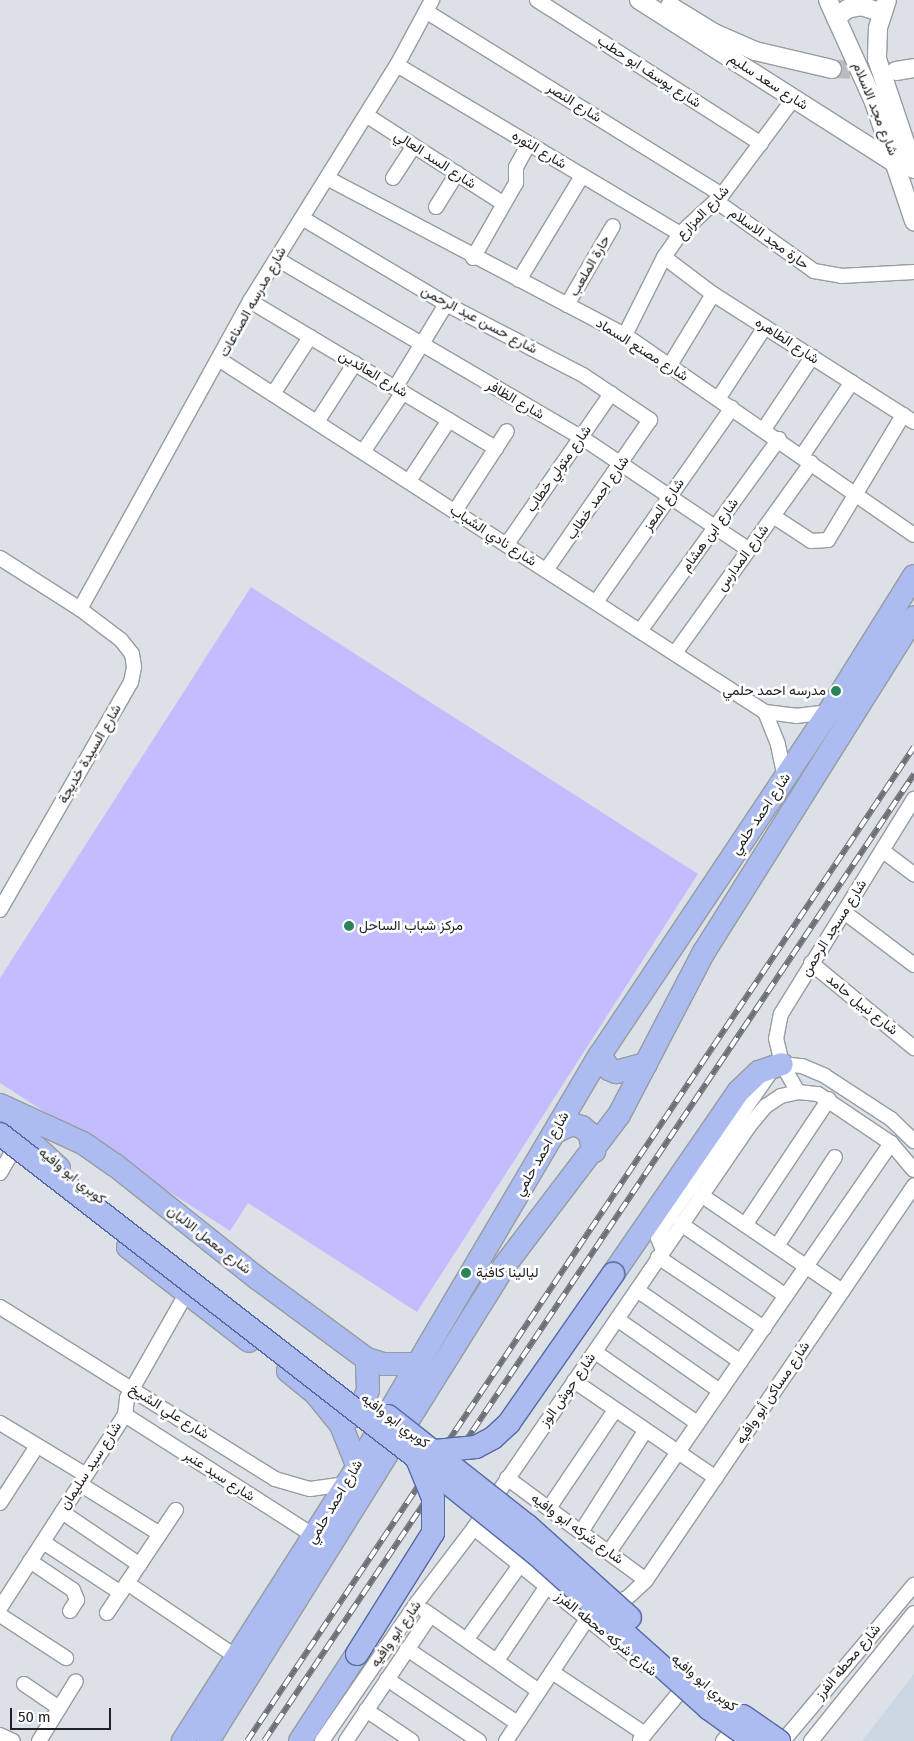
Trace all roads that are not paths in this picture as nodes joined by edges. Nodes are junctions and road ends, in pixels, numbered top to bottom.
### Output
1 (537, 0) edge
2 (639, 0) edge
3 (662, 0) edge
4 (828, 0) edge
5 (429, 6) edge
6 (884, 7) edge
7 (836, 18) junction
8 (397, 65) junction
9 (914, 68) edge
10 (832, 69) tunnel mouth
11 (896, 71) tunnel mouth
12 (794, 98) junction
13 (366, 116) junction
14 (529, 144) junction
15 (761, 144) junction
16 (414, 146) junction
17 (896, 164) junction
18 (914, 169) edge
19 (457, 173) junction
20 (582, 176) junction
21 (327, 178) junction
22 (393, 178) dead end
23 (719, 198) junction
24 (504, 204) junction
25 (436, 208) dead end
26 (302, 218) junction
27 (914, 221) edge
28 (613, 226) dead end
29 (680, 234) junction
30 (664, 257) junction
31 (473, 258) junction
32 (277, 259) junction
33 (914, 272) edge
34 (519, 280) junction
35 (713, 294) junction
36 (250, 301) junction
37 (446, 304) junction
38 (567, 305) junction
39 (765, 327) junction
40 (625, 335) junction
41 (310, 337) junction
42 (420, 346) junction
43 (812, 358) junction
44 (220, 360) junction
45 (355, 363) junction
46 (670, 365) junction
47 (852, 382) junction
48 (399, 390) junction
49 (273, 394) junction
50 (612, 394) junction
51 (718, 398) junction
52 (732, 408) junction
53 (908, 418) edge
54 (449, 420) junction
55 (317, 422) junction
56 (650, 424) joint
57 (764, 429) junction
58 (507, 430) dead end
59 (581, 438) junction
60 (779, 439) junction
61 (496, 448) junction
62 (363, 452) junction
63 (806, 460) junction
64 (622, 465) junction
65 (409, 482) junction
66 (857, 494) junction
67 (670, 497) junction
68 (455, 511) junction
69 (774, 516) junction
70 (716, 527) junction
71 (914, 535) edge
72 (507, 544) junction
73 (749, 550) junction
74 (0, 558) edge
75 (546, 570) junction
76 (914, 576) edge
77 (596, 602) junction
78 (80, 609) junction
79 (914, 617) edge
80 (640, 631) junction
81 (675, 653) junction
82 (765, 712) junction
83 (829, 712) junction
84 (785, 778) junction
85 (913, 802) edge
86 (883, 851) junction
87 (914, 874) edge
88 (0, 910) edge
89 (844, 912) junction
90 (811, 963) junction
91 (914, 965) edge
92 (914, 1048) edge
93 (600, 1055) junction
94 (646, 1064) junction
95 (782, 1064) junction
96 (798, 1092) junction
97 (829, 1099) junction
98 (0, 1105) edge
99 (0, 1114) edge
100 (555, 1132) junction
101 (0, 1134) edge
102 (914, 1141) edge
103 (892, 1143) junction
104 (594, 1151) junction
105 (835, 1157) dead end
106 (9, 1159) edge
107 (914, 1170) edge
108 (914, 1185) edge
109 (701, 1195) junction
110 (681, 1224) junction
111 (745, 1225) junction
112 (777, 1246) junction
113 (658, 1257) junction
114 (807, 1267) junction
115 (184, 1284) junction
116 (637, 1290) junction
117 (842, 1290) junction
118 (786, 1296) junction
119 (0, 1307) edge
120 (618, 1319) junction
121 (764, 1328) junction
122 (595, 1352) junction
123 (367, 1359) junction
124 (741, 1362) junction
125 (419, 1364) junction
126 (574, 1381) junction
127 (131, 1389) junction
128 (720, 1391) junction
129 (615, 1410) junction
130 (124, 1415) junction
131 (0, 1423) edge
132 (697, 1423) junction
133 (341, 1425) junction
134 (645, 1431) junction
135 (37, 1446) junction
136 (676, 1452) junction
137 (426, 1454) junction
138 (352, 1474) junction
139 (507, 1478) junction
140 (716, 1478) junction
141 (83, 1480) junction
142 (0, 1503) edge
143 (549, 1508) junction
144 (176, 1510) dead end
145 (62, 1512) junction
146 (474, 1528) junction
147 (580, 1532) junction
148 (160, 1534) junction
149 (314, 1536) junction
150 (43, 1542) junction
151 (609, 1552) junction
152 (30, 1561) junction
153 (140, 1564) junction
154 (520, 1565) junction
155 (646, 1580) junction
156 (914, 1584) edge
157 (546, 1586) junction
158 (124, 1588) junction
159 (5, 1589) edge
160 (416, 1604) junction
161 (0, 1608) edge
162 (70, 1611) dead end
163 (108, 1613) dead end
164 (914, 1613) edge
165 (0, 1615) edge
166 (430, 1616) junction
167 (588, 1619) junction
168 (880, 1625) junction
169 (894, 1637) junction
170 (467, 1639) junction
171 (407, 1649) junction
172 (66, 1658) dead end
173 (238, 1658) junction
174 (498, 1660) junction
175 (552, 1672) junction
176 (387, 1680) junction
177 (76, 1681) dead end
178 (24, 1684) dead end
179 (539, 1691) junction
180 (679, 1693) junction
181 (59, 1708) junction
182 (366, 1710) junction
183 (517, 1724) junction
184 (0, 1735) edge
185 (642, 1738) edge
186 (730, 1739) edge
187 (13, 1741) edge
188 (39, 1741) edge
189 (183, 1741) edge
190 (208, 1741) edge
191 (300, 1741) edge
192 (322, 1741) edge
193 (346, 1741) edge
194 (412, 1741) edge
195 (479, 1741) edge
196 (506, 1741) edge
197 (754, 1741) edge
198 (781, 1741) edge
199 (811, 1741) edge

1 - 15 street, شارع يوسف ابو حطب
2 - 12 street, شارع سعد سليم
3 - 10 street
4 - 7 street, شارع مجد الاسلام
5 - 8 street, شارع مدرسه الصناعات
5 - 23 street, شارع النصر
6 - 7 street
6 - 18 street, شارع مجد الاسلام
7 - 17 street, شارع مجد الاسلام
8 - 13 street, شارع مدرسه الصناعات
8 - 14 street, شارع الثوره
9 - 11 street
12 - 15 street, شارع المزارع
12 - 17 street, شارع سعد سليم
13 - 16 street, شارع السد العالي
13 - 21 street, شارع مدرسه الصناعات
14 - 20 street, شارع الثوره
14 - 24 street
15 - 23 street, شارع المزارع
16 - 19 street, شارع السد العالي
16 - 22 street
17 - 27 street, شارع مجد الاسلام
19 - 24 street, شارع السد العالي
19 - 25 street
20 - 29 street, شارع الثوره
20 - 34 street
21 - 26 street, شارع مدرسه الصناعات
21 - 31 street, شارع مصنع السماد
23 - 29 street, شارع المزارع
23 - 33 street, حارة مجد الاسلام
24 - 31 street
26 - 32 street, شارع مدرسه الصناعات
26 - 37 street, شارع حسن عبد الرحمن
28 - 38 street, حارة الملعب
29 - 30 street, شارع المزارع
30 - 35 street, شارع الطاهره
30 - 40 street, شارع المزارع
31 - 34 street, شارع مصنع السماد
32 - 36 street, شارع مدرسه الصناعات
32 - 42 street, شارع الظافر
34 - 38 street, شارع مصنع السماد
35 - 39 street, شارع الطاهره
35 - 46 street
36 - 41 street, شارع العائدين
36 - 44 street, شارع مدرسه الصناعات
37 - 42 street
37 - 50 street, شارع حسن عبد الرحمن
38 - 40 street, شارع مصنع السماد
39 - 43 street, شارع الطاهره
39 - 51 street
40 - 46 street, شارع مصنع السماد
41 - 45 street, شارع العائدين
41 - 49 street
42 - 48 street
42 - 59 street, شارع الظافر
43 - 47 street, شارع الطاهره
43 - 57 street
44 - 49 street, شارع نادي الشباب
44 - 78 street, شارع مدرسه الصناعات
45 - 48 street, شارع العائدين
45 - 55 street
46 - 51 street, شارع مصنع السماد
47 - 53 street, شارع الطاهره
47 - 63 street, شارع المدارس
48 - 54 street, شارع العائدين
48 - 62 street
49 - 55 street, شارع نادي الشباب
50 - 56 street, شارع حسن عبد الرحمن
50 - 59 street, شارع متولي خطاب
51 - 52 street, شارع مصنع السماد
52 - 57 street, شارع مصنع السماد
52 - 67 street, شارع المعز
53 - 66 street
54 - 61 street, شارع العائدين
54 - 65 street
55 - 62 street, شارع نادي الشباب
56 - 64 street, شارع احمد خطاب
57 - 60 street, شارع مصنع السماد
58 - 61 street
59 - 64 street, شارع الظافر
59 - 72 street, شارع متولي خطاب
60 - 63 street, شارع مصنع السماد
60 - 70 street, شارع ابن هشام
61 - 68 street
62 - 65 street, شارع نادي الشباب
63 - 66 street, شارع مصنع السماد
63 - 69 street, شارع المدارس
64 - 67 street, شارع الظافر
64 - 75 street, شارع احمد خطاب
65 - 68 street, شارع نادي الشباب
66 - 69 street
66 - 71 street, شارع مصنع السماد
67 - 70 street, شارع الظافر
67 - 77 street, شارع المعز
68 - 72 street, شارع نادي الشباب
69 - 73 street, شارع المدارس
70 - 73 street, شارع الظافر
70 - 80 street, شارع ابن هشام
72 - 75 street, شارع نادي الشباب
73 - 81 street, شارع المدارس
74 - 78 street
75 - 77 street, شارع نادي الشباب
76 - 83 main road, شارع احمد حلمي
77 - 80 street, شارع نادي الشباب
78 - 88 street, شارع السيدة خديجة
79 - 94 main road, شارع احمد حلمي
80 - 81 street, شارع نادي الشباب
81 - 82 street, شارع نادي الشباب
82 - 83 street, شارع نادي الشباب
82 - 84 street
83 - 84 main road, شارع احمد حلمي
84 - 93 main road, شارع احمد حلمي
85 - 86 street, شارع مسجد الرحمن
86 - 87 street
86 - 89 street, شارع مسجد الرحمن
89 - 90 street, شارع مسجد الرحمن
89 - 91 street
90 - 92 street, شارع نبيل حامد
90 - 95 street, شارع مسجد الرحمن
93 - 94 main road
93 - 100 main road, شارع احمد حلمي
94 - 104 main road, شارع احمد حلمي
95 - 96 street
95 - 102 street
95 - 113 street
95 - 137 main road, bridge
96 - 97 street
96 - 109 street, شارع حوش الوز
97 - 103 street
97 - 111 street
98 - 123 main road, شارع معمل الالبان
99 - 137 main road, كوبري ابو وافيه, bridge
100 - 104 main road
100 - 125 main road, شارع احمد حلمي
101 - 115 main road, كوبري ابو وافيه, bridge
103 - 107 street
103 - 114 street
104 - 190 main road, شارع احمد حلمي
105 - 112 street
106 - 115 main road
106 - 115 main road, bridge
108 - 117 street, شارع مساكن أبو وافيه
109 - 110 street, شارع حوش الوز
109 - 111 street
110 - 113 street, شارع حوش الوز
110 - 118 street
111 - 112 street
112 - 114 street
113 - 116 street, شارع حوش الوز
113 - 121 street
114 - 117 street
114 - 118 street
115 - 127 street, شارع سيد سليمان
115 - 133 main road
115 - 137 main road, كوبري ابو وافيه, bridge
116 - 120 street, شارع حوش الوز
116 - 124 street
117 - 140 street, شارع مساكن أبو وافيه
118 - 121 street
119 - 127 street, شارع علي الشيخ
120 - 122 street, شارع حوش الوز
120 - 128 street
121 - 124 street
122 - 126 street, شارع حوش الوز
122 - 132 street
123 - 125 main road, شارع معمل الالبان
123 - 133 main road
124 - 128 street
125 - 138 main road, شارع احمد حلمي
126 - 129 street
126 - 139 street, شارع حوش الوز
127 - 130 street, شارع سيد سليمان
127 - 138 street, شارع علي الشيخ
128 - 132 street
129 - 134 street
129 - 143 street
130 - 141 street, شارع سيد سليمان
130 - 149 street, شارع سيد عنبر
131 - 135 street
132 - 136 street
133 - 138 main road
134 - 136 street
134 - 147 street
135 - 141 street
135 - 142 street
136 - 140 street
136 - 151 street
137 - 191 main road, bridge
137 - 197 main road, كوبري ابو وافيه, bridge
137 - 198 main road, كوبري ابو وافيه, bridge
138 - 149 main road, شارع احمد حلمي
139 - 143 street, شارع شركه ابو وافيه
139 - 146 street, شارع حوش الوز
140 - 155 street, شارع مساكن أبو وافيه
141 - 145 street, شارع سيد سليمان
141 - 148 street
143 - 147 street, شارع شركه ابو وافيه
144 - 148 street
145 - 150 street, شارع سيد سليمان
145 - 153 street
146 - 154 street, شارع شركه محطه الفرز
146 - 160 street, شارع ابو وافيه
147 - 151 street, شارع شركه ابو وافيه
148 - 153 street
149 - 173 main road, شارع احمد حلمي
150 - 152 street, شارع سيد سليمان
150 - 158 street
151 - 155 street, شارع شركه ابو وافيه
152 - 159 street, شارع سيد سليمان
152 - 162 street
153 - 158 street
154 - 157 street, شارع شركه محطه الفرز
154 - 170 street
155 - 167 street, شارع مساكن أبو وافيه
156 - 168 street, شارع محطه الفرز
157 - 167 street, شارع شركه محطه الفرز
157 - 174 street
158 - 163 street
158 - 173 street
159 - 161 street, شارع سيد سليمان
160 - 166 street
160 - 192 street, شارع ابو وافيه
164 - 169 street, شارع محطه الفرز
165 - 172 street
166 - 170 street
166 - 171 street, شارع ابو وافيه
167 - 175 street
167 - 180 street, شارع شركه محطه الفرز
168 - 169 street
168 - 198 street, شارع محطه الفرز
169 - 199 street, شارع محطه الفرز
170 - 174 street
171 - 176 street, شارع ابو وافيه
171 - 183 street
173 - 189 main road, شارع احمد حلمي
174 - 179 street
175 - 179 street
175 - 185 street
176 - 182 street, شارع ابو وافيه
176 - 195 street
177 - 181 street
178 - 181 street
179 - 183 street
180 - 185 street
180 - 186 street, شارع شركه محطه الفرز
181 - 188 street
182 - 193 street, شارع ابو وافيه
182 - 194 street
183 - 196 street
184 - 187 street

